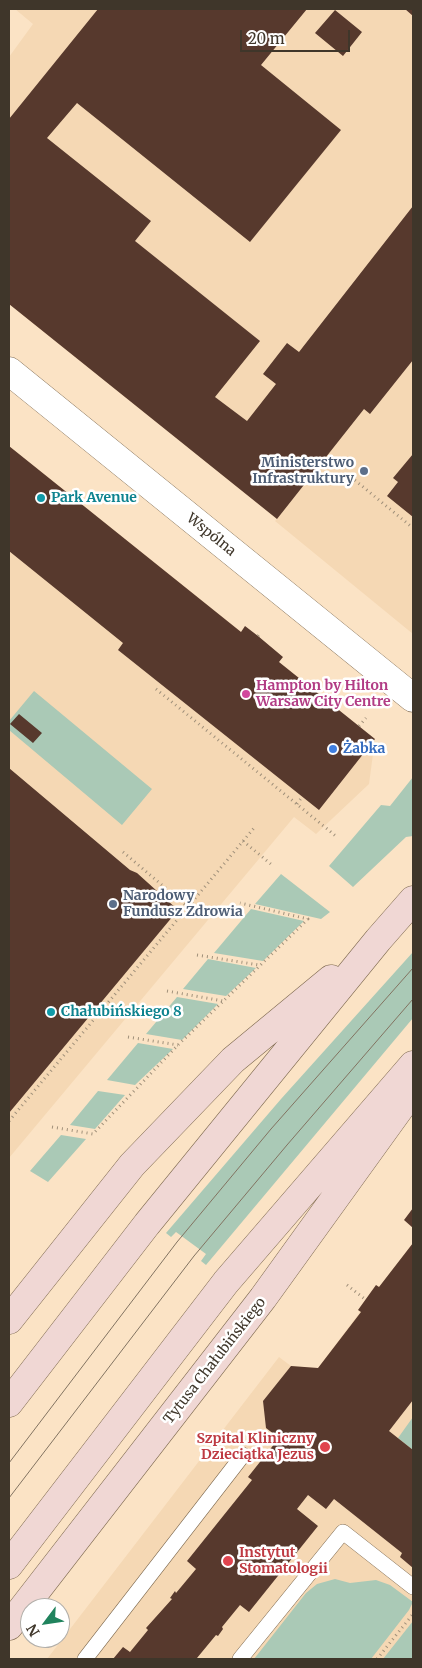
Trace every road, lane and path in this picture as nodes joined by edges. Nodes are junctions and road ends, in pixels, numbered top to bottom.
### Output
1 (9, 371) edge
2 (351, 478) dead end
3 (413, 528) edge
4 (156, 689) dead end
5 (413, 698) edge
6 (366, 718) dead end
7 (359, 726) dead end
8 (302, 797) dead end
9 (297, 804) junction
10 (254, 828) dead end
11 (337, 837) dead end
12 (243, 841) junction
13 (123, 852) dead end
14 (272, 866) dead end
15 (413, 900) edge
16 (240, 903) dead end
17 (188, 907) junction
18 (378, 940) junction
19 (198, 954) dead end
20 (260, 965) junction
21 (167, 991) dead end
22 (224, 1001) junction
23 (128, 1036) dead end
24 (178, 1045) junction
25 (413, 1065) edge
26 (413, 1090) edge
27 (9, 1121) edge
28 (52, 1127) dead end
29 (347, 1285) dead end
30 (366, 1300) dead end
31 (9, 1320) edge
32 (9, 1403) edge
33 (243, 1455) dead end
34 (9, 1565) edge
35 (413, 1587) edge
36 (413, 1614) edge
37 (9, 1626) edge
38 (85, 1659) edge
39 (240, 1659) edge
40 (378, 1659) edge

1 - 5 street, Wspólna
2 - 3 path
4 - 9 path
6 - 7 path
8 - 9 path
9 - 11 path
10 - 12 path
12 - 14 path
12 - 17 path
13 - 17 path
15 - 18 main road
16 - 20 path
17 - 27 path
18 - 31 main road
18 - 32 main road
19 - 20 path
20 - 22 path
21 - 22 path
22 - 24 path
23 - 24 path
24 - 28 path
25 - 34 main road
26 - 37 main road, Tytusa Chałubińskiego
29 - 30 path
33 - 38 lane
35 - 39 lane
36 - 40 path

